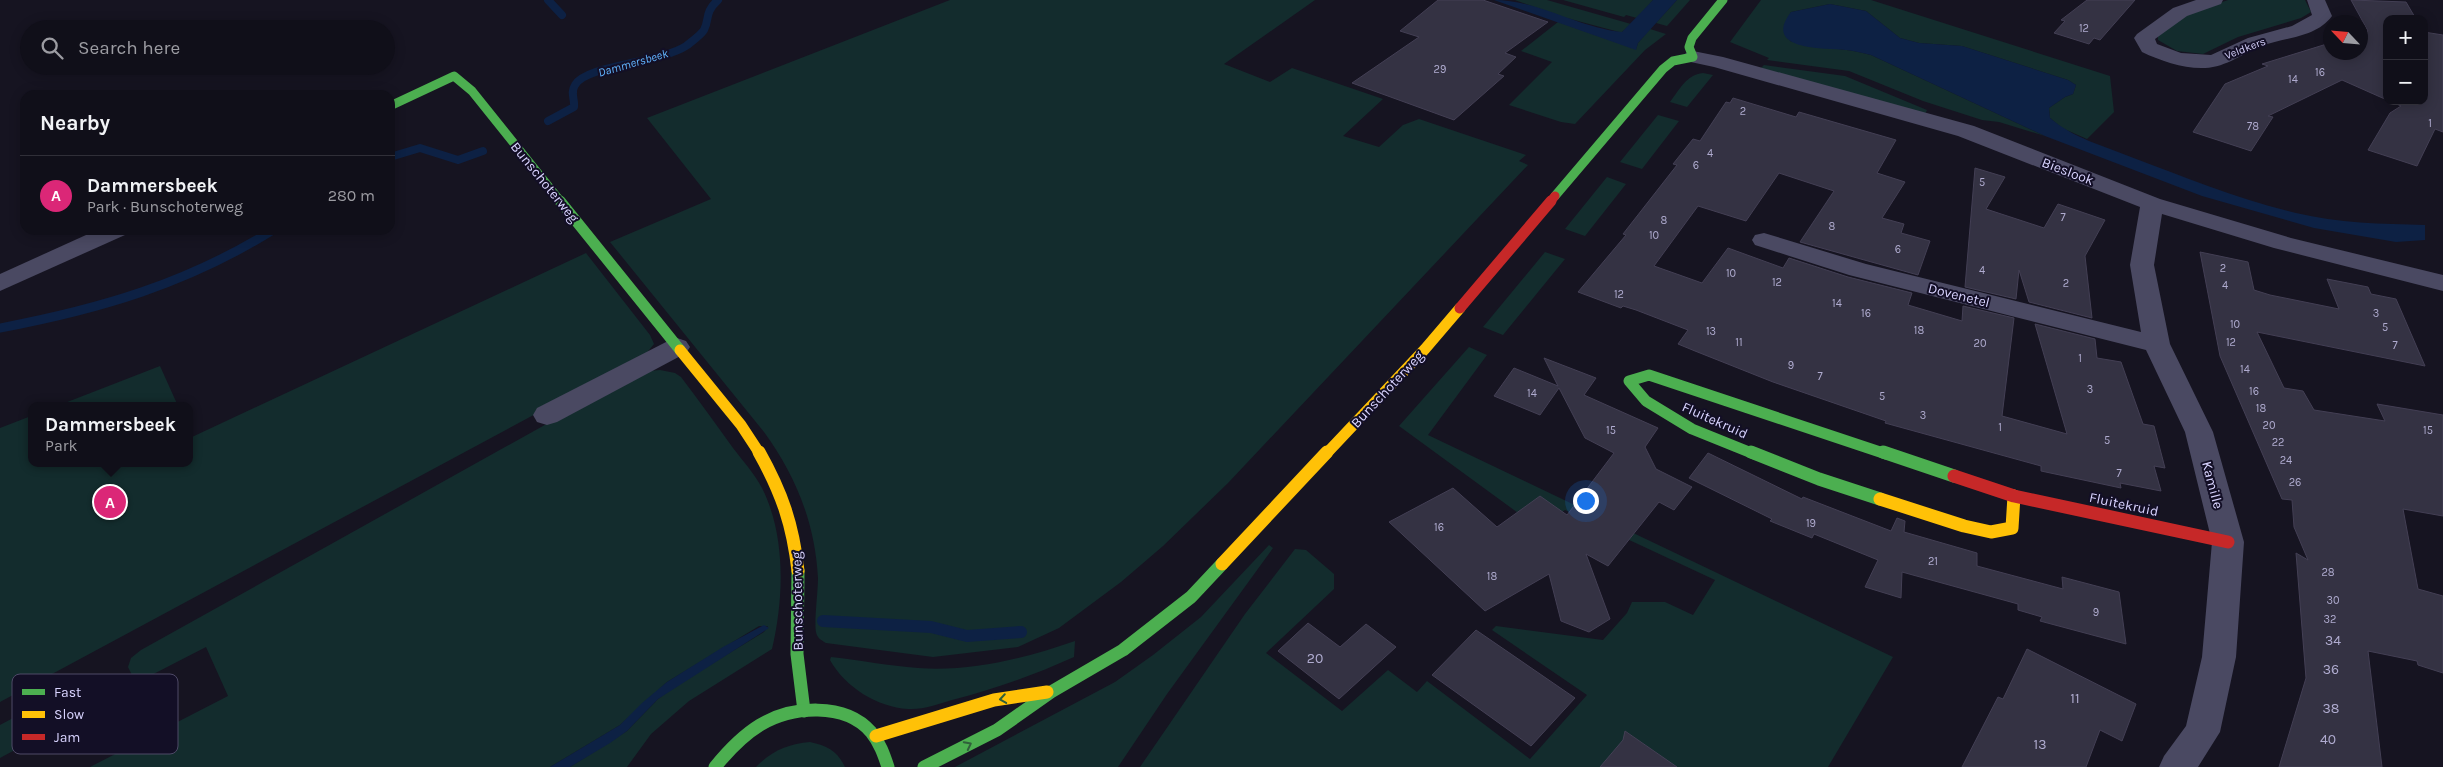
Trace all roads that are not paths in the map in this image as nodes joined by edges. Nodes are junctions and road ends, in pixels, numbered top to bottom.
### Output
1 (1724, 0) edge
2 (2214, 0) edge
3 (2316, 0) edge
4 (1693, 57) junction
5 (395, 104) edge
6 (2152, 204) junction
7 (106, 235) edge
8 (1764, 240) dead end
9 (0, 283) edge
10 (2443, 283) edge
11 (2157, 344) junction
12 (677, 347) junction
13 (547, 416) dead end
14 (2014, 496) junction
15 (2228, 542) junction
16 (1051, 692) junction
17 (804, 711) junction
18 (876, 736) junction
19 (715, 767) edge
20 (888, 767) edge
21 (924, 767) edge
22 (2177, 767) edge

1 - 4 street
2 - 3 street, Veldkers
4 - 6 street, Bieslook
4 - 16 street, Bunschoterweg
5 - 12 street, Bunschoterweg
6 - 10 street, Bieslook
6 - 11 street, Kamille
7 - 9 street
8 - 11 street, Dovenetel
11 - 15 street, Kamille
12 - 13 street
12 - 17 street, Bunschoterweg
14 - 14 street, Fluitekruid
14 - 15 street, Fluitekruid
15 - 22 street, Kamille
16 -> 18 street, Bunschoterweg
21 -> 16 street, Bunschoterweg
17 - 18 street
17 - 19 street
18 - 20 street

